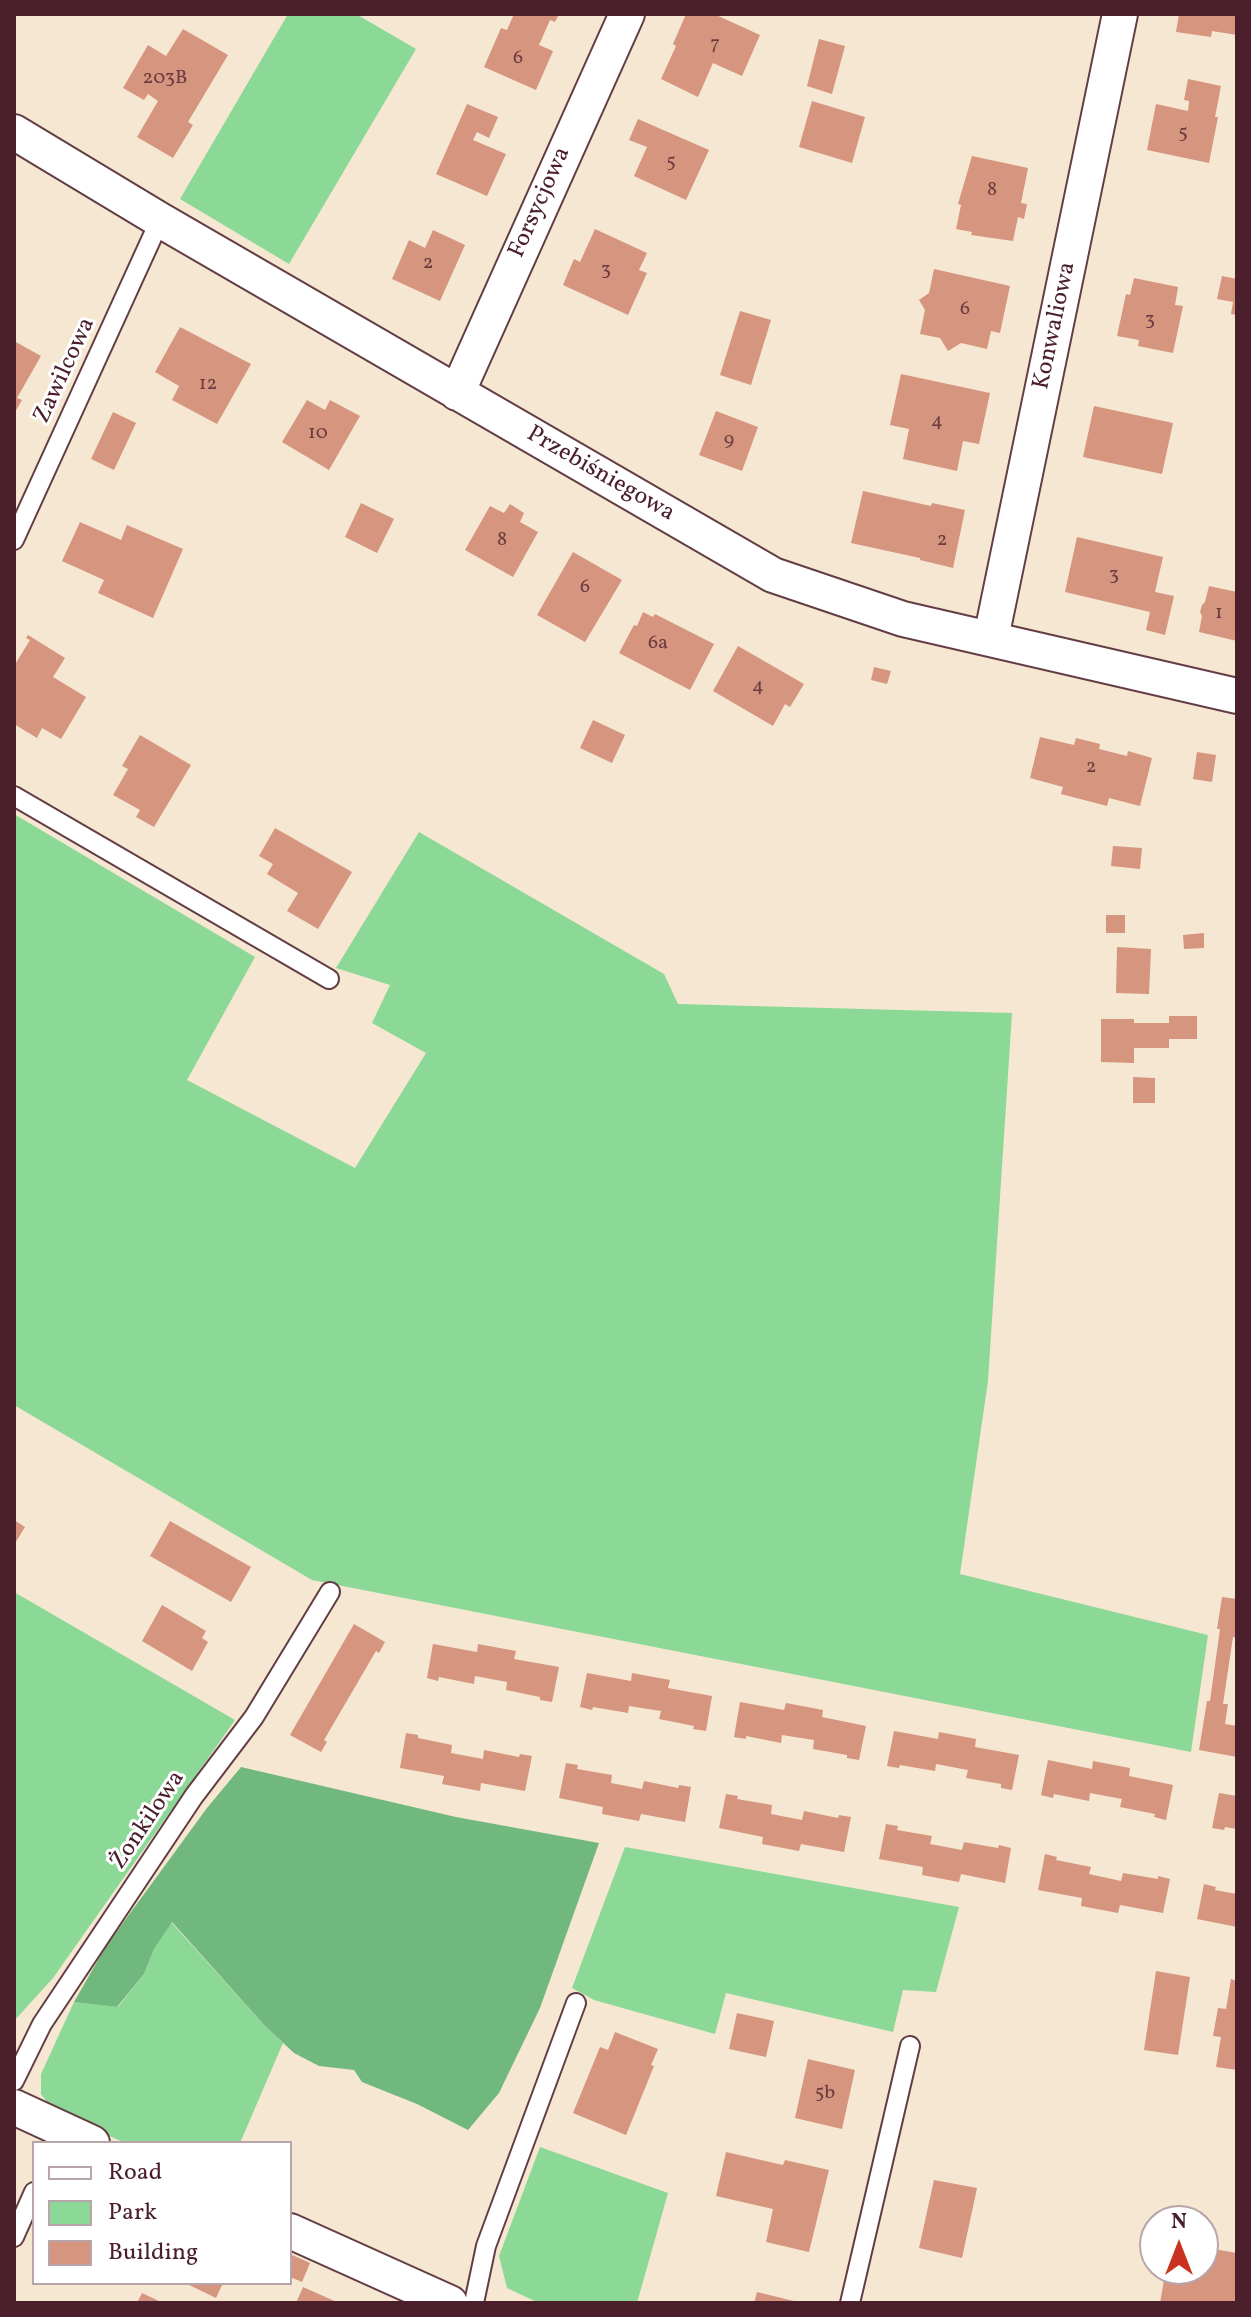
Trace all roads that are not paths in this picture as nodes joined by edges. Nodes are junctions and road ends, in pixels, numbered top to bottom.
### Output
1 (627, 14) edge
2 (1120, 14) edge
3 (14, 132) edge
4 (160, 220) junction
5 (457, 393) junction
6 (14, 540) edge
7 (991, 638) junction
8 (1237, 696) edge
9 (14, 796) edge
10 (329, 979) dead end
11 (330, 1592) dead end
12 (576, 2003) dead end
13 (910, 2046) dead end
14 (14, 2081) edge
15 (14, 2107) edge
16 (70, 2139) edge
17 (32, 2196) edge
18 (292, 2232) edge
19 (14, 2237) edge
20 (450, 2303) edge
21 (474, 2303) edge
22 (850, 2303) edge

1 - 5 street, Forsycjowa
2 - 7 street, Konwaliowa
3 - 4 street, Przebiśniegowa
4 - 5 street, Przebiśniegowa
4 - 6 lane, Zawilcowa
5 - 7 street, Przebiśniegowa
7 - 8 street, Przebiśniegowa
9 - 10 lane
11 - 14 lane, Żonkilowa
12 - 21 lane
13 - 22 lane
15 - 16 street
17 - 19 lane
18 - 20 street

